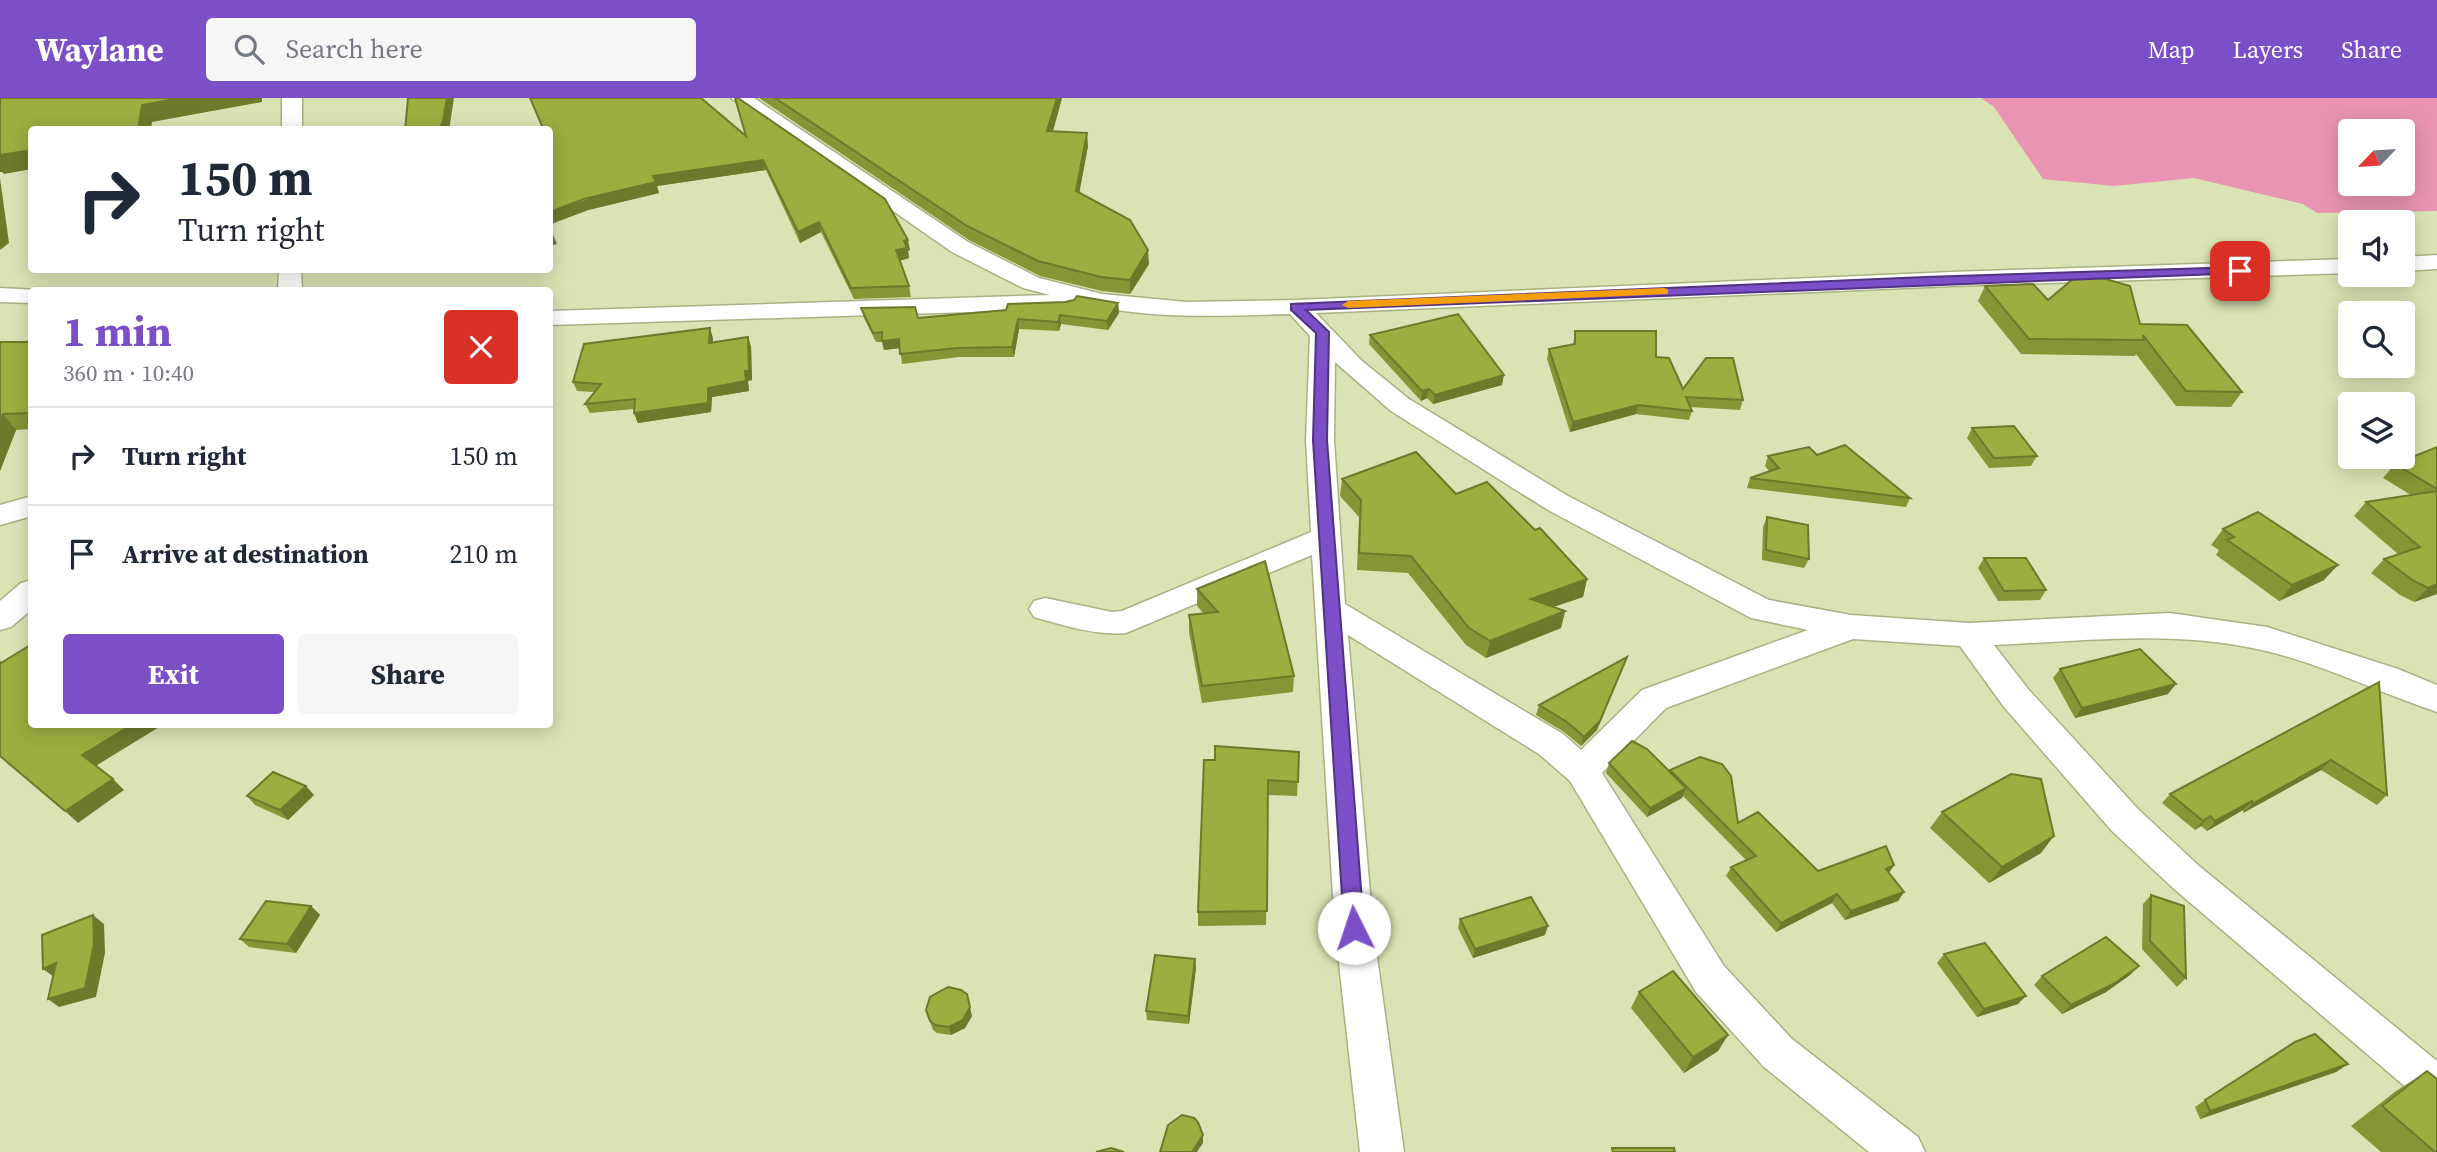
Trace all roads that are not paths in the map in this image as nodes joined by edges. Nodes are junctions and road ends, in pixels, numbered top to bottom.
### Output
1 (292, 98) edge
2 (741, 98) edge
3 (292, 126) edge
4 (2437, 262) edge
5 (2415, 263) edge
6 (2338, 266) edge
7 (0, 295) edge
8 (28, 296) edge
9 (1102, 301) junction
10 (1296, 307) junction
11 (553, 318) edge
12 (1323, 332) junction
13 (28, 507) edge
14 (0, 515) edge
15 (1326, 537) junction
16 (28, 594) edge
17 (1045, 609) dead end
18 (1331, 609) junction
19 (0, 619) edge
20 (1851, 627) junction
21 (1969, 635) junction
22 (2437, 699) edge
23 (1582, 771) junction
24 (2437, 1087) edge
25 (1382, 1152) edge
26 (1903, 1152) edge

1 - 3 street
2 - 9 street
4 - 5 street
6 - 10 street
7 - 8 street
9 - 10 street
9 - 11 street
10 - 12 street
12 - 15 street
12 - 20 street
13 - 14 street
15 - 17 street
15 - 18 street
16 - 19 street
18 - 23 street
18 - 25 street
20 - 21 street
20 - 23 street
21 - 22 street
21 - 24 street
23 - 26 street

